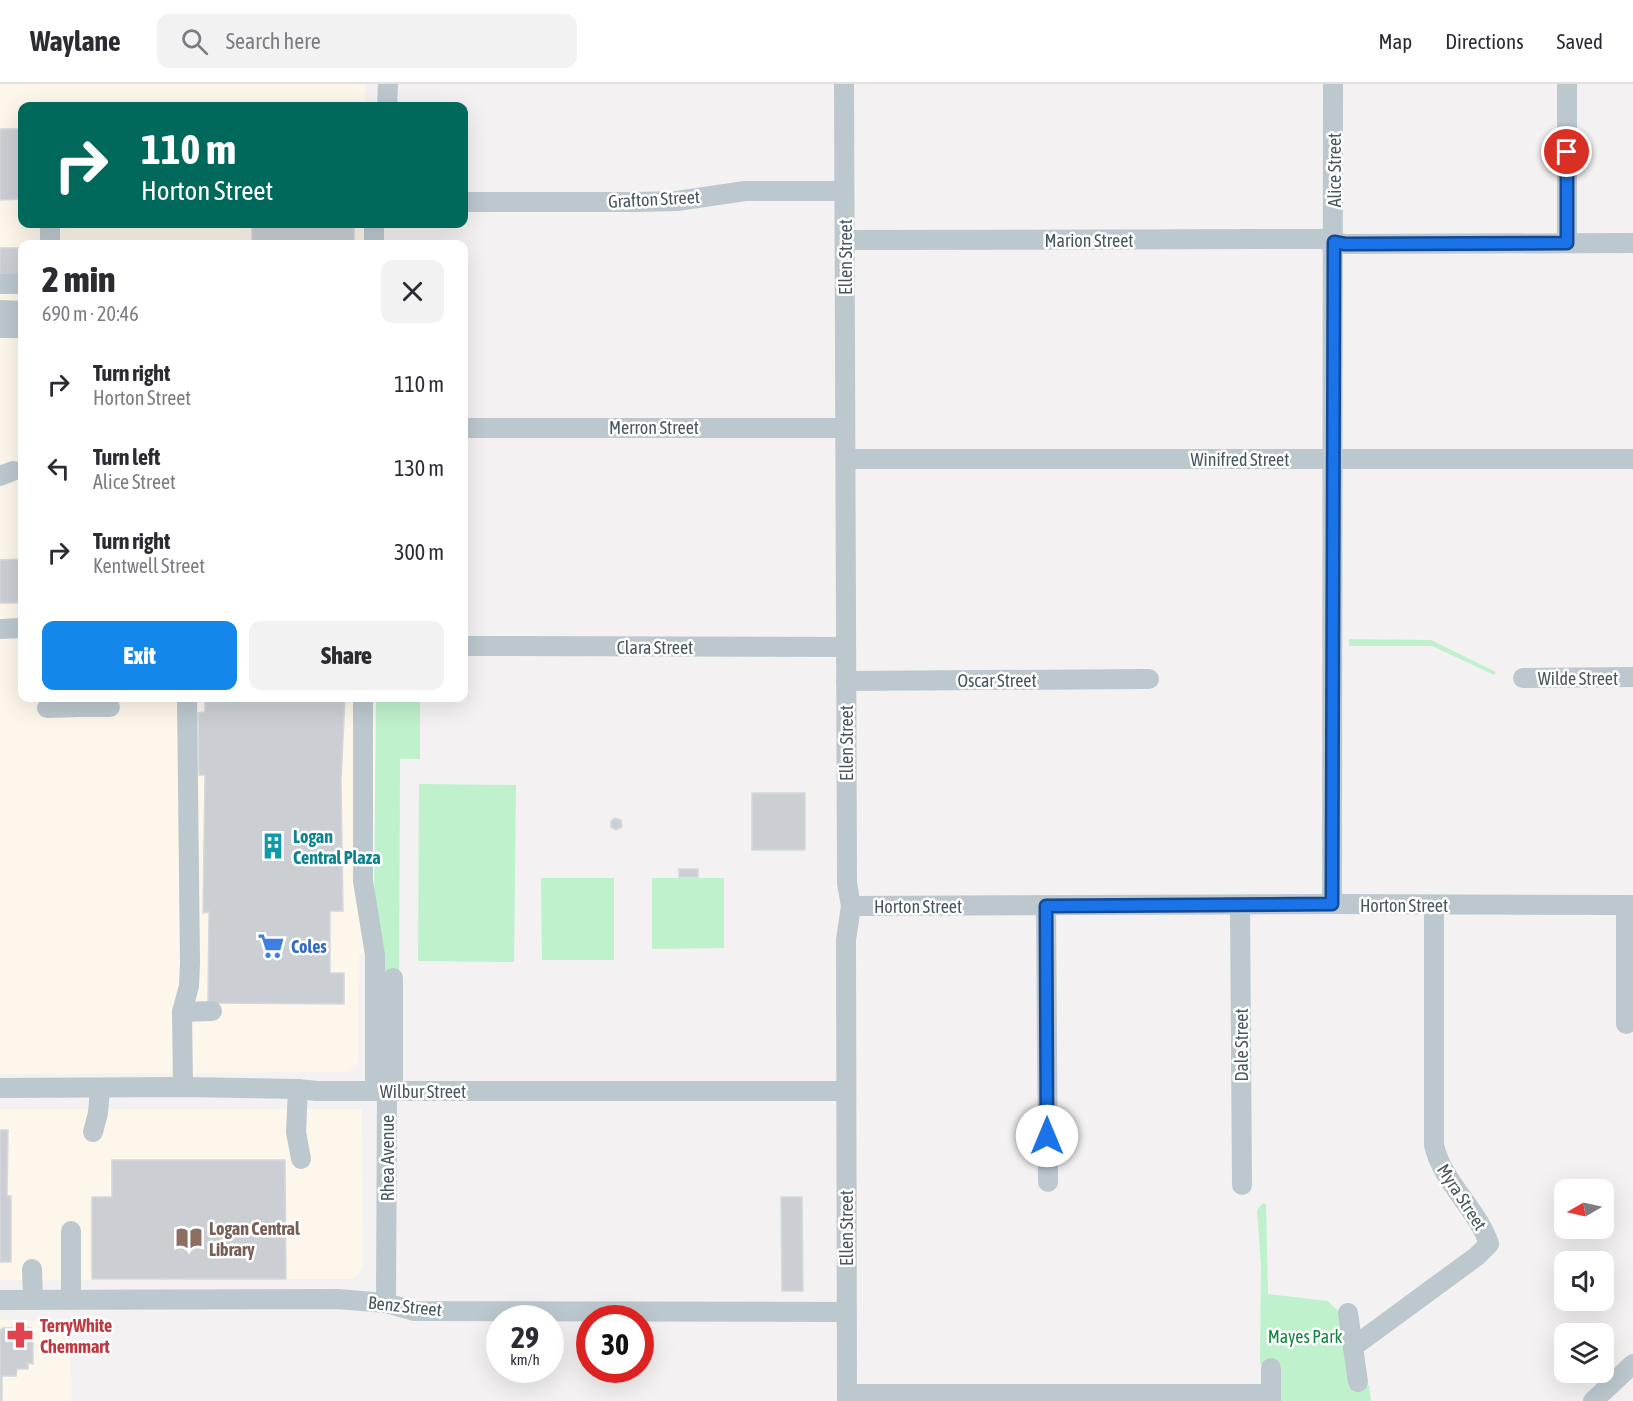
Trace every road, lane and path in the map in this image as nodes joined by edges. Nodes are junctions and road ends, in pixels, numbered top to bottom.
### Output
1 (388, 84) edge
2 (844, 84) edge
3 (1333, 84) edge
4 (1567, 84) edge
5 (387, 102) edge
6 (844, 191) junction
7 (468, 202) edge
8 (845, 240) junction
9 (1334, 242) junction
10 (1567, 243) junction
11 (1633, 243) edge
12 (0, 284) edge
13 (18, 284) edge
14 (0, 310) edge
15 (18, 311) edge
16 (0, 328) edge
17 (18, 328) edge
18 (468, 428) edge
19 (845, 428) junction
20 (846, 459) junction
21 (1333, 459) junction
22 (1633, 459) edge
23 (18, 628) edge
24 (0, 629) edge
25 (468, 646) edge
26 (846, 647) junction
27 (1523, 678) dead end
28 (1633, 678) edge
29 (1149, 679) dead end
30 (846, 681) junction
31 (81, 702) edge
32 (187, 702) edge
33 (363, 702) edge
34 (110, 707) dead end
35 (47, 708) dead end
36 (1332, 904) junction
37 (1240, 905) junction
38 (1434, 905) junction
39 (1629, 905) edge
40 (851, 906) junction
41 (1046, 906) junction
42 (393, 978) dead end
43 (212, 1011) dead end
44 (182, 1012) junction
45 (1626, 1024) dead end
46 (0, 1088) edge
47 (100, 1088) junction
48 (183, 1088) junction
49 (297, 1089) junction
50 (387, 1091) junction
51 (846, 1091) junction
52 (93, 1132) dead end
53 (301, 1159) dead end
54 (1048, 1182) dead end
55 (1242, 1185) dead end
56 (71, 1231) dead end
57 (32, 1269) dead end
58 (0, 1300) edge
59 (33, 1300) junction
60 (71, 1300) junction
61 (386, 1303) junction
62 (846, 1312) junction
63 (1348, 1313) dead end
64 (1353, 1347) junction
65 (1633, 1364) edge
66 (1271, 1368) dead end
67 (1358, 1382) dead end
68 (847, 1398) edge
69 (1271, 1398) edge
70 (1593, 1401) edge

1 - 5 street
2 - 6 street, Ellen Street
3 - 9 street, Alice Street
4 - 10 street
6 - 7 street, Grafton Street
6 - 8 street, Ellen Street
8 - 9 street, Marion Street
8 - 19 street, Ellen Street
9 - 10 street, Marion Street
9 - 21 street, Alice Street
10 - 11 street, Marion Street
12 - 13 street
14 - 15 street
16 - 17 street
18 - 19 street, Merron Street
19 - 20 street, Ellen Street
20 - 21 street, Winifred Street
20 - 26 street, Ellen Street
21 - 22 street, Winifred Street
21 - 36 street, Alice Street
23 - 24 street
25 - 26 street, Clara Street
26 - 30 street, Ellen Street
27 - 28 street, Wilde Street
29 - 30 street, Oscar Street
30 - 40 street, Ellen Street
31 - 34 street
31 - 35 street
32 - 44 street
33 - 50 street
36 - 37 street, Horton Street
36 - 38 street, Horton Street
37 - 41 street, Horton Street
37 - 55 street, Dale Street
38 - 39 street, Horton Street
38 - 64 street, Myra Street
39 - 45 street
40 - 41 street, Horton Street
40 - 51 street, Ellen Street
41 - 54 street
42 - 50 street, Rhea Avenue
43 - 44 street
44 - 48 street
46 - 47 street, Wilbur Street
47 - 48 street, Wilbur Street
47 - 52 street
48 - 49 street, Wilbur Street
49 - 50 street, Wilbur Street
49 - 53 street
50 - 51 street, Wilbur Street
50 - 61 street, Rhea Avenue
51 - 62 street, Ellen Street
56 - 60 street
57 - 59 street
58 - 59 street, Benz Street
59 - 60 street, Benz Street
60 - 61 street, Benz Street
61 - 62 street, Benz Street
62 - 68 street, Ellen Street
63 - 64 street
64 - 67 street
65 - 70 street
66 - 69 street
68 - 69 street

